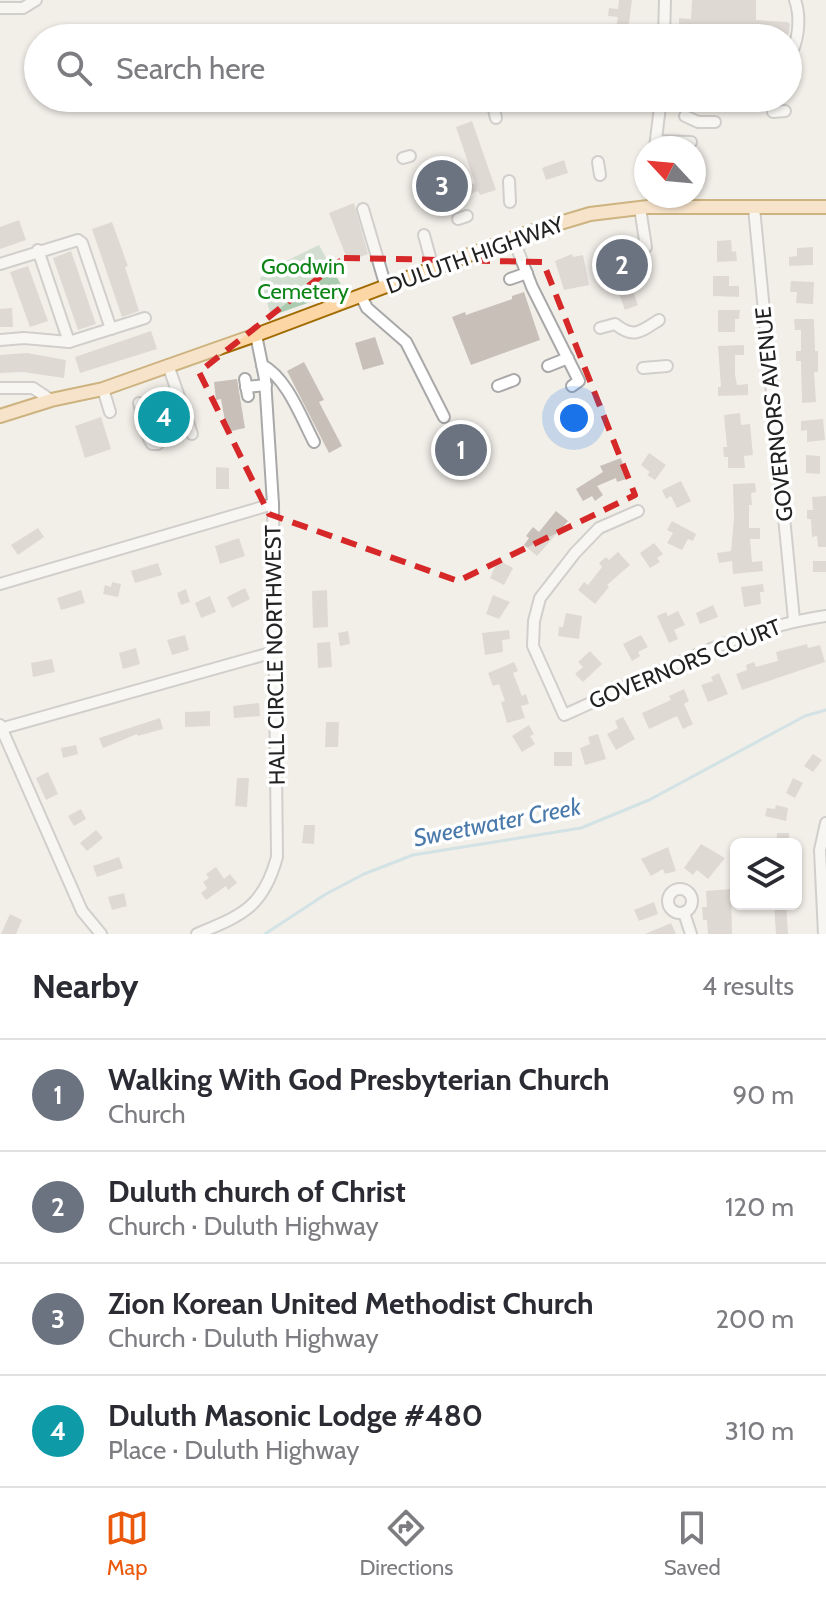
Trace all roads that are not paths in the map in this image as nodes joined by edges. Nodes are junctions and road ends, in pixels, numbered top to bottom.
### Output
1 (36, 0) edge
2 (665, 0) edge
3 (795, 0) edge
4 (0, 8) edge
5 (664, 24) edge
6 (797, 24) edge
7 (495, 112) edge
8 (656, 112) edge
9 (685, 116) dead end
10 (496, 118) dead end
11 (715, 122) dead end
12 (655, 136) edge
13 (598, 162) dead end
14 (600, 175) dead end
15 (509, 181) dead end
16 (510, 202) dead end
17 (634, 206) edge
18 (706, 206) edge
19 (826, 207) edge
20 (646, 208) edge
21 (754, 208) junction
22 (363, 209) dead end
23 (426, 231) dead end
24 (513, 238) junction
25 (646, 247) dead end
26 (38, 250) junction
27 (0, 264) edge
28 (433, 268) junction
29 (527, 273) junction
30 (510, 279) dead end
31 (386, 287) junction
32 (361, 296) junction
33 (145, 318) dead end
34 (659, 320) dead end
35 (600, 328) dead end
36 (111, 329) junction
37 (256, 335) junction
38 (0, 340) edge
39 (69, 342) junction
40 (568, 358) junction
41 (168, 365) junction
42 (262, 365) junction
43 (548, 366) dead end
44 (667, 366) dead end
45 (643, 368) dead end
46 (514, 380) dead end
47 (266, 385) junction
48 (498, 386) dead end
49 (572, 386) dead end
50 (246, 387) dead end
51 (0, 388) edge
52 (103, 389) junction
53 (51, 400) junction
54 (139, 403) dead end
55 (110, 412) dead end
56 (0, 416) edge
57 (444, 417) dead end
58 (192, 434) dead end
59 (314, 442) dead end
60 (158, 444) dead end
61 (273, 504) junction
62 (638, 511) dead end
63 (0, 584) edge
64 (826, 616) edge
65 (794, 620) junction
66 (274, 652) junction
67 (0, 728) edge
68 (826, 823) edge
69 (684, 913) dead end
70 (101, 934) edge
71 (197, 934) edge
72 (691, 934) edge
73 (824, 934) edge

1 - 4 street
2 - 5 street
3 - 6 street
7 - 10 street
8 - 12 street
9 - 11 street
13 - 14 street
15 - 16 street
17 - 24 main road, DULUTH HIGHWAY
18 - 21 main road, DULUTH HIGHWAY
19 - 21 main road, DULUTH HIGHWAY
20 - 25 street
21 - 65 street, GOVERNORS AVENUE
22 - 31 street
23 - 28 street
24 - 28 main road, DULUTH HIGHWAY
24 - 29 street
26 - 27 street
26 - 36 street
26 - 39 street
28 - 31 main road, DULUTH HIGHWAY
29 - 30 street
29 - 40 street
31 - 32 main road, DULUTH HIGHWAY
32 - 37 main road, DULUTH HIGHWAY
32 - 57 street
33 - 36 street
34 - 35 street
36 - 39 street
37 - 41 main road, DULUTH HIGHWAY
37 - 42 street, HALL CIRCLE NORTHWEST
38 - 39 street
40 - 43 street
40 - 49 street
41 - 52 main road, DULUTH HIGHWAY
41 - 58 street
42 - 47 street, HALL CIRCLE NORTHWEST
42 - 59 street
44 - 45 street
46 - 48 street
47 - 50 street
47 - 61 street, HALL CIRCLE NORTHWEST
51 - 53 street
52 - 53 main road, DULUTH HIGHWAY
52 - 55 street
53 - 56 main road, DULUTH HIGHWAY
54 - 60 street
61 - 63 street
61 - 66 street, HALL CIRCLE NORTHWEST
62 - 65 street, GOVERNORS COURT
64 - 65 street, GOVERNORS COURT
66 - 67 street
66 - 71 street, HALL CIRCLE NORTHWEST
67 - 70 street
68 - 73 street
69 - 72 street

